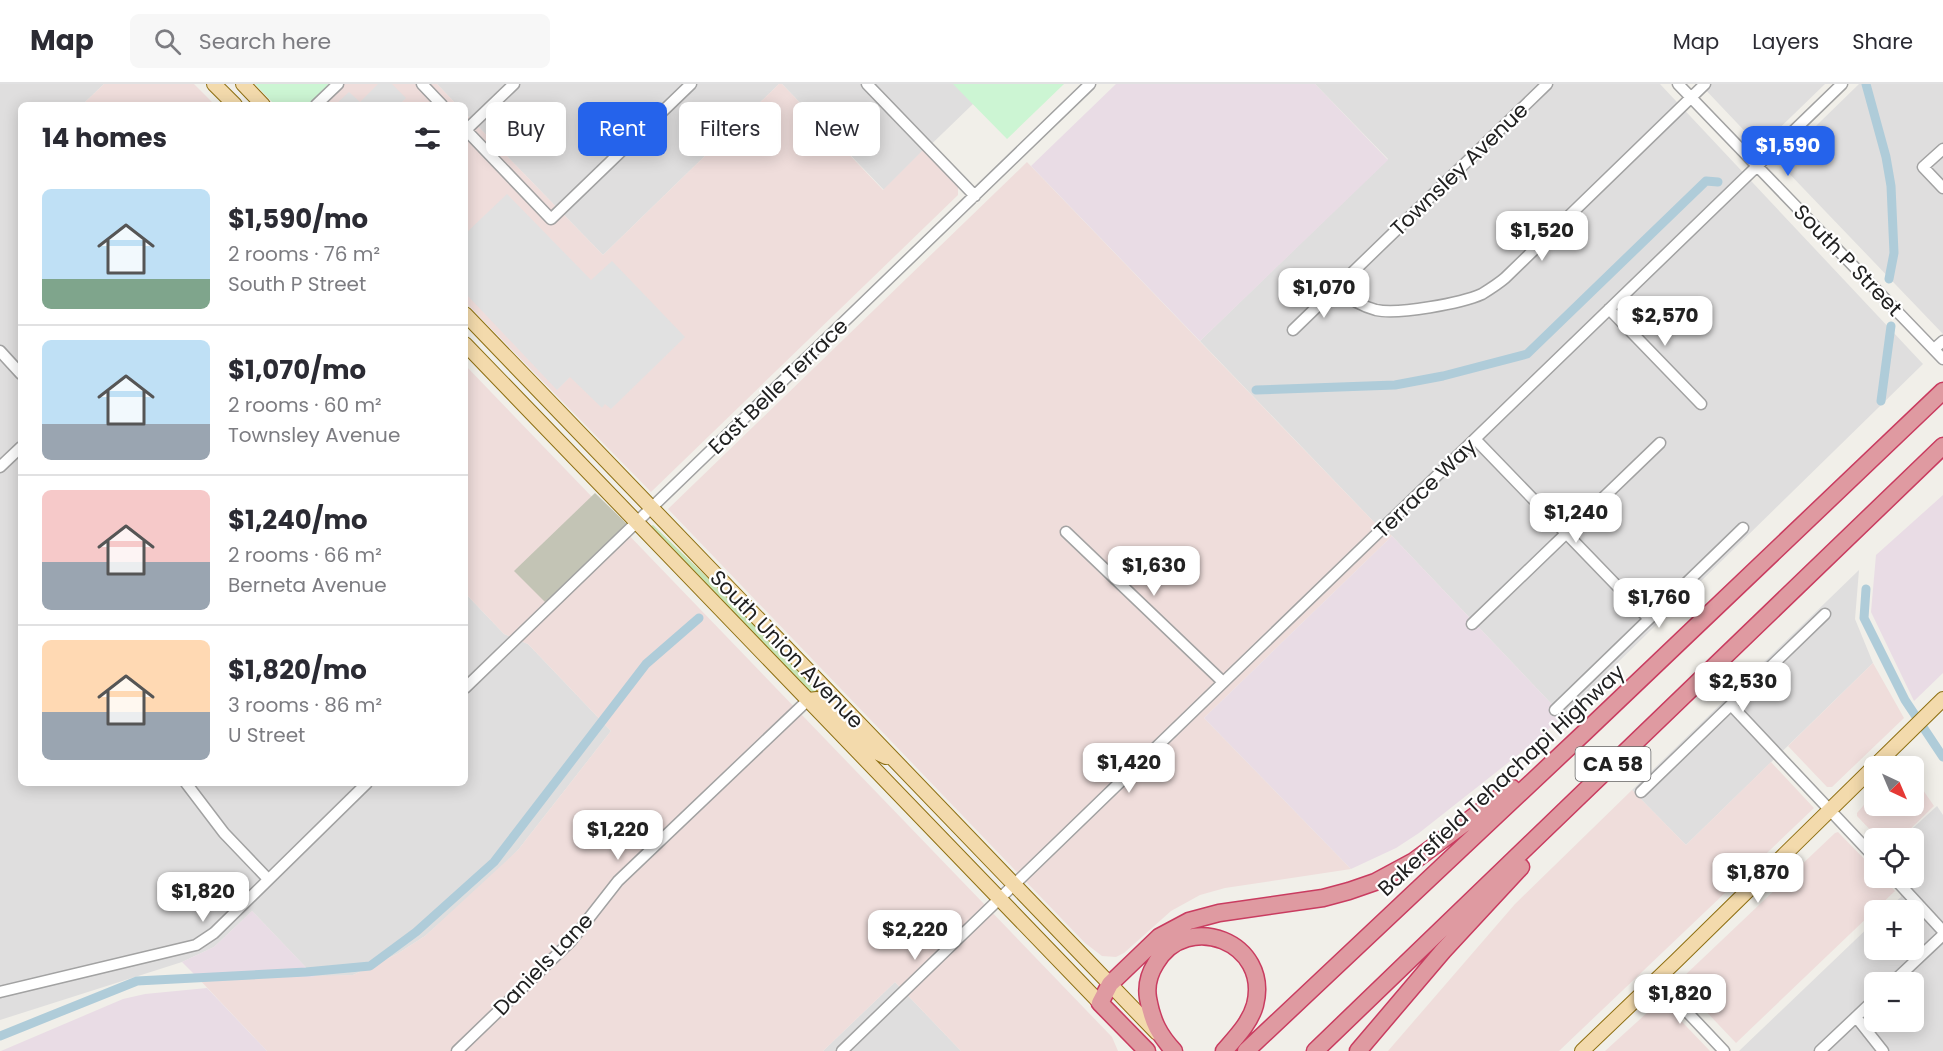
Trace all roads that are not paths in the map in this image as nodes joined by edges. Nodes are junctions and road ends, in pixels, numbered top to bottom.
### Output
1 (214, 84) edge
2 (243, 84) edge
3 (338, 84) edge
4 (422, 84) edge
5 (514, 84) edge
6 (691, 84) edge
7 (867, 84) edge
8 (1090, 84) edge
9 (1547, 84) edge
10 (1678, 84) edge
11 (1705, 84) edge
12 (1842, 84) edge
13 (1691, 97) junction
14 (232, 102) edge
15 (260, 102) edge
16 (319, 102) edge
17 (439, 102) edge
18 (468, 128) edge
19 (468, 132) edge
20 (1943, 148) edge
21 (1757, 166) junction
22 (1943, 188) edge
23 (975, 196) junction
24 (1336, 288) junction
25 (1609, 309) junction
26 (468, 318) edge
27 (1293, 330) dead end
28 (1943, 341) edge
29 (468, 347) edge
30 (1934, 350) junction
31 (0, 351) edge
32 (1943, 359) edge
33 (18, 371) edge
34 (1941, 394) edge
35 (1701, 404) dead end
36 (1475, 439) junction
37 (1660, 442) dead end
38 (1943, 446) edge
39 (18, 450) edge
40 (0, 467) edge
41 (652, 508) junction
42 (637, 522) junction
43 (1743, 528) dead end
44 (1066, 532) dead end
45 (1566, 533) junction
46 (1825, 614) dead end
47 (1649, 619) junction
48 (1472, 624) dead end
49 (1223, 682) junction
50 (468, 685) edge
51 (1943, 699) edge
52 (808, 700) junction
53 (1731, 705) junction
54 (1555, 710) dead end
55 (1584, 732) junction
56 (893, 759) junction
57 (1610, 768) junction
58 (188, 786) edge
59 (364, 786) edge
60 (1641, 792) dead end
61 (1830, 811) junction
62 (1864, 847) edge
63 (268, 879) junction
64 (1903, 888) edge
65 (1007, 892) junction
66 (1943, 931) edge
67 (1943, 935) edge
68 (1904, 972) edge
69 (1657, 980) junction
70 (1110, 984) junction
71 (0, 992) edge
72 (1100, 1003) junction
73 (1864, 1009) edge
74 (1856, 1017) junction
75 (1119, 1023) junction
76 (1161, 1036) junction
77 (457, 1051) edge
78 (842, 1051) edge
79 (1134, 1051) edge
80 (1147, 1051) edge
81 (1174, 1051) edge
82 (1224, 1051) edge
83 (1246, 1051) edge
84 (1315, 1051) edge
85 (1358, 1051) edge
86 (1582, 1051) edge
87 (1724, 1051) edge
88 (1820, 1051) edge
89 (1883, 1051) edge

1 - 14 main road
2 - 15 main road
3 - 16 street
4 - 17 street
5 - 18 street
6 - 19 street
7 - 23 street
8 - 23 street, East Belle Terrace
9 - 24 street, Townsley Avenue
10 - 13 street, South P Street
11 - 13 street
12 - 21 street, Terrace Way
13 - 21 street, South P Street
13 - 24 street
20 - 22 street
21 - 25 street, Terrace Way
21 - 30 street, South P Street
23 - 41 street, East Belle Terrace
24 - 27 street, Townsley Avenue
25 - 35 street
25 - 36 street, Terrace Way
26 - 41 main road, South Union Avenue
28 - 30 street
29 - 42 main road, South Union Avenue
30 - 32 street, South P Street
31 - 33 street
34 - 55 highway, Bakersfield Tehachapi Highway / CA 58
36 - 45 street
36 - 49 street, Terrace Way
37 - 45 street
38 - 57 highway, CA 58
39 - 40 street
41 - 42 street, East Belle Terrace
41 - 56 main road, South Union Avenue
42 - 50 street, East Belle Terrace
42 - 52 main road, South Union Avenue
43 - 47 street
44 - 49 street
45 - 47 street
45 - 48 street
46 - 53 street
47 - 54 street
49 - 65 street, Terrace Way
51 - 61 main road
52 - 56 main road
52 - 65 main road, South Union Avenue
52 - 77 street, Daniels Lane
53 - 60 street
53 - 61 street
55 - 70 highway
55 - 83 highway, Bakersfield Tehachapi Highway / CA 58
56 - 65 main road, South Union Avenue
57 - 84 highway, CA 58
57 - 85 highway
58 - 63 street
59 - 63 street
61 - 62 street
61 - 69 main road
63 - 71 street
64 - 66 street
65 - 70 main road, South Union Avenue
65 - 72 main road, South Union Avenue
65 - 78 street, Terrace Way
67 - 68 street
69 - 86 main road
69 - 87 street
70 - 72 highway
70 - 76 main road, South Union Avenue
72 - 75 highway
73 - 74 street
74 - 88 street
74 - 89 street
75 - 79 highway
75 - 80 highway
76 - 81 highway
76 - 82 highway

